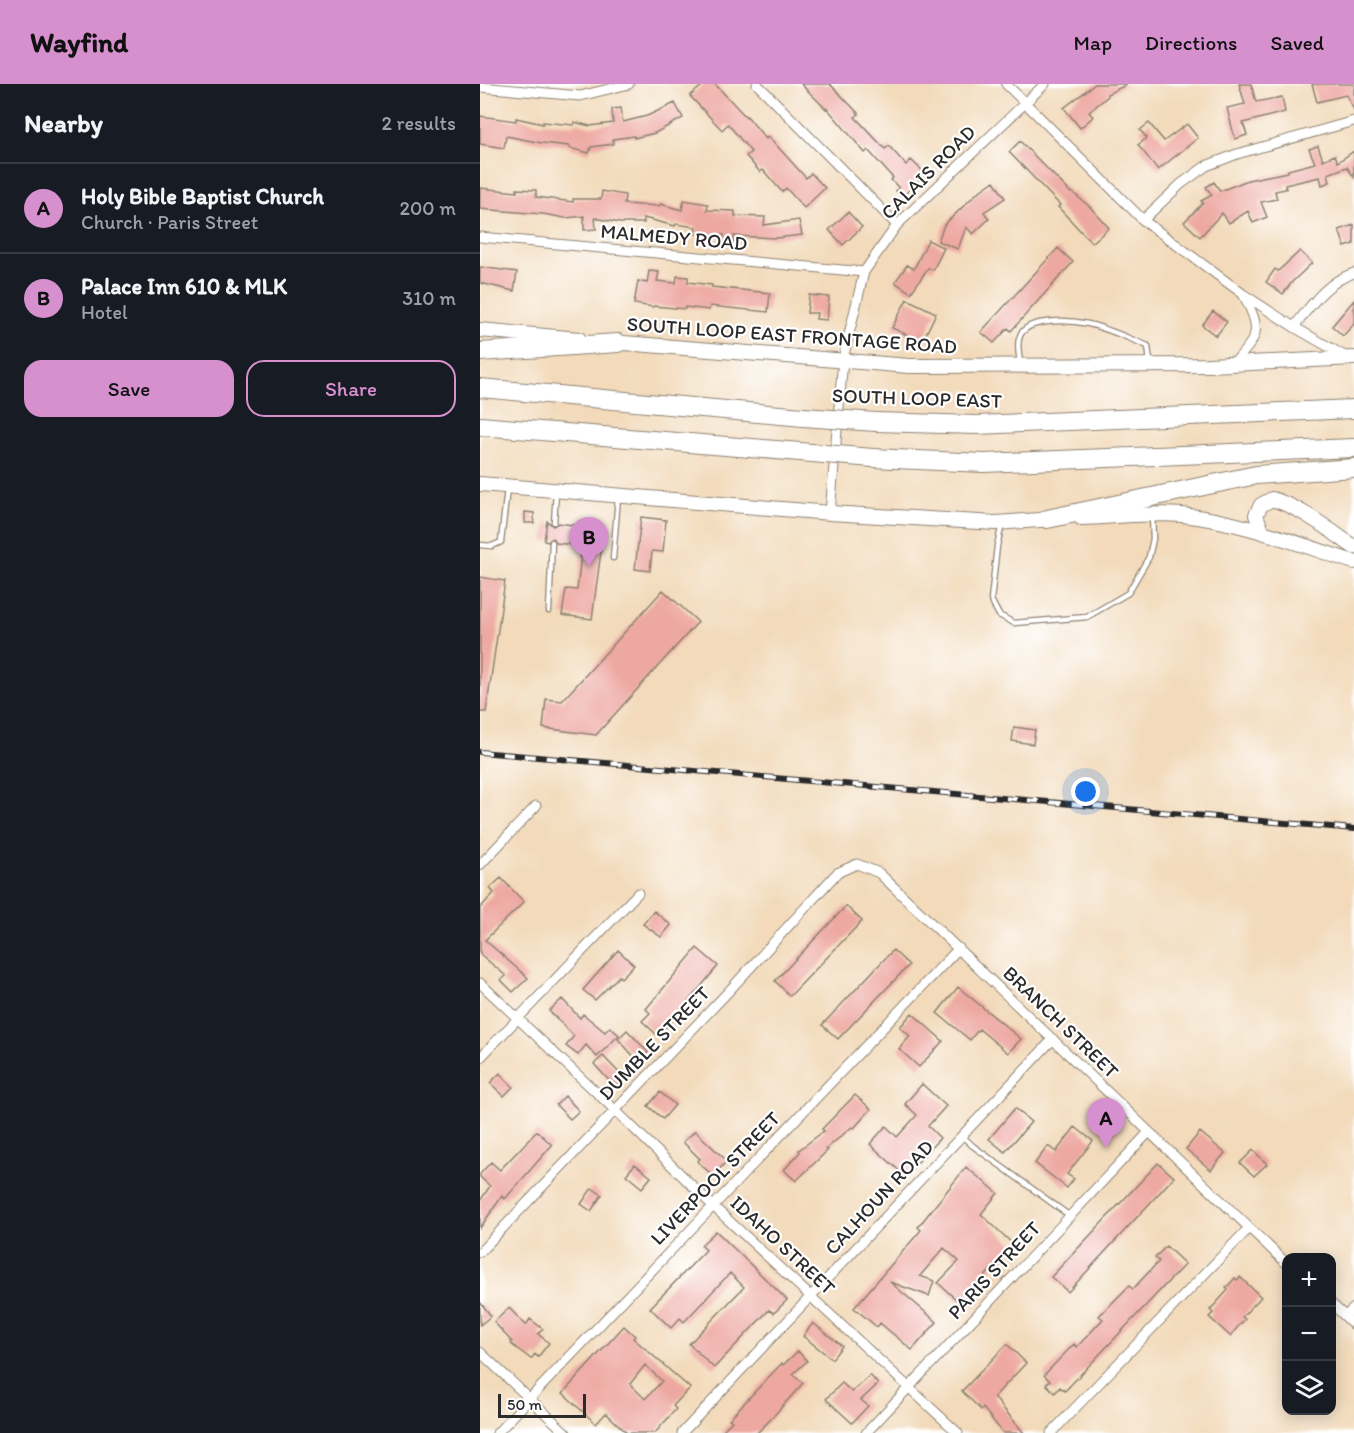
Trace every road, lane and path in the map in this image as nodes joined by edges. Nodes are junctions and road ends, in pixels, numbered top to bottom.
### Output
1 (629, 84) edge
2 (757, 84) edge
3 (1006, 84) edge
4 (1045, 84) edge
5 (480, 87) edge
6 (1025, 102) junction
7 (1354, 121) edge
8 (1143, 220) junction
9 (897, 225) junction
10 (480, 237) edge
11 (864, 272) junction
12 (1354, 273) edge
13 (1243, 294) junction
14 (1294, 327) junction
15 (480, 330) edge
16 (618, 343) junction
17 (480, 352) edge
18 (1351, 358) edge
19 (843, 359) junction
20 (1234, 363) junction
21 (1020, 365) junction
22 (1150, 365) junction
23 (480, 387) edge
24 (1354, 409) edge
25 (480, 426) edge
26 (1354, 448) edge
27 (1354, 468) edge
28 (480, 484) edge
29 (507, 486) junction
30 (556, 490) junction
31 (618, 496) junction
32 (830, 513) junction
33 (1152, 515) junction
34 (1047, 519) junction
35 (554, 522) dead end
36 (1003, 522) junction
37 (1262, 531) junction
38 (552, 542) dead end
39 (480, 545) edge
40 (1354, 547) edge
41 (613, 558) dead end
42 (1354, 562) edge
43 (549, 611) dead end
44 (536, 806) dead end
45 (857, 864) joint
46 (480, 866) edge
47 (638, 893) dead end
48 (959, 948) junction
49 (480, 983) edge
50 (517, 1019) junction
51 (1053, 1039) junction
52 (480, 1058) edge
53 (615, 1110) junction
54 (1149, 1132) junction
55 (962, 1136) junction
56 (713, 1206) junction
57 (1070, 1216) junction
58 (1249, 1228) junction
59 (480, 1252) edge
60 (1282, 1258) edge
61 (811, 1296) junction
62 (1335, 1307) edge
63 (1354, 1308) edge
64 (1345, 1316) junction
65 (1354, 1324) edge
66 (480, 1352) edge
67 (909, 1388) junction
68 (530, 1399) junction
69 (497, 1433) edge
70 (566, 1433) edge
71 (682, 1433) edge
72 (866, 1433) edge
73 (958, 1433) edge
74 (1051, 1433) edge

1 - 5 street
2 - 9 street
3 - 6 street
4 - 6 street, CALAIS ROAD
6 - 8 street
6 - 9 street, CALAIS ROAD
7 - 8 street
8 - 13 street
9 - 11 street, CALAIS ROAD
10 - 11 street, MALMEDY ROAD
11 - 19 street, CALAIS ROAD
12 - 14 street
13 - 14 street
13 - 20 street
14 - 18 street
15 - 16 main road, SOUTH LOOP EAST FRONTAGE ROAD
16 - 17 highway
16 - 19 main road, SOUTH LOOP EAST FRONTAGE ROAD
18 - 20 main road, SOUTH LOOP EAST FRONTAGE ROAD
19 - 21 main road, SOUTH LOOP EAST FRONTAGE ROAD
19 - 32 street, CALAIS ROAD
20 - 22 main road, SOUTH LOOP EAST FRONTAGE ROAD
21 - 22 main road, SOUTH LOOP EAST FRONTAGE ROAD
21 - 22 lane
23 - 24 highway, SOUTH LOOP EAST, bridge
25 - 26 highway, bridge
27 - 34 highway
28 - 29 main road
29 - 30 main road
29 - 39 lane
30 - 31 main road
30 - 35 lane
31 - 32 main road
31 - 41 lane
32 - 36 main road
33 - 34 main road
33 - 36 lane
33 - 37 main road
34 - 36 main road
37 - 40 main road
37 - 42 main road
38 - 43 lane
44 - 46 street
45 - 48 street, BRANCH STREET
45 - 53 street, DUMBLE STREET
47 - 50 street
48 - 51 street, BRANCH STREET
48 - 56 street, LIVERPOOL STREET
49 - 50 street, IDAHO STREET
50 - 52 street
50 - 53 street, IDAHO STREET
51 - 54 street, BRANCH STREET
51 - 55 street, CALHOUN ROAD
53 - 56 street, IDAHO STREET
53 - 59 street, DUMBLE STREET
54 - 57 street, PARIS STREET
54 - 58 street, BRANCH STREET
55 - 57 lane
55 - 61 street, CALHOUN ROAD
56 - 61 street, IDAHO STREET
56 - 68 street, LIVERPOOL STREET
57 - 67 street, PARIS STREET
58 - 60 street, BRANCH STREET
58 - 74 street
61 - 67 street, IDAHO STREET
61 - 71 street, CALHOUN ROAD
62 - 64 street
63 - 64 street
64 - 65 street
66 - 68 street
67 - 72 street, PARIS STREET
67 - 73 street, IDAHO STREET
68 - 69 street, LIVERPOOL STREET
68 - 70 street

